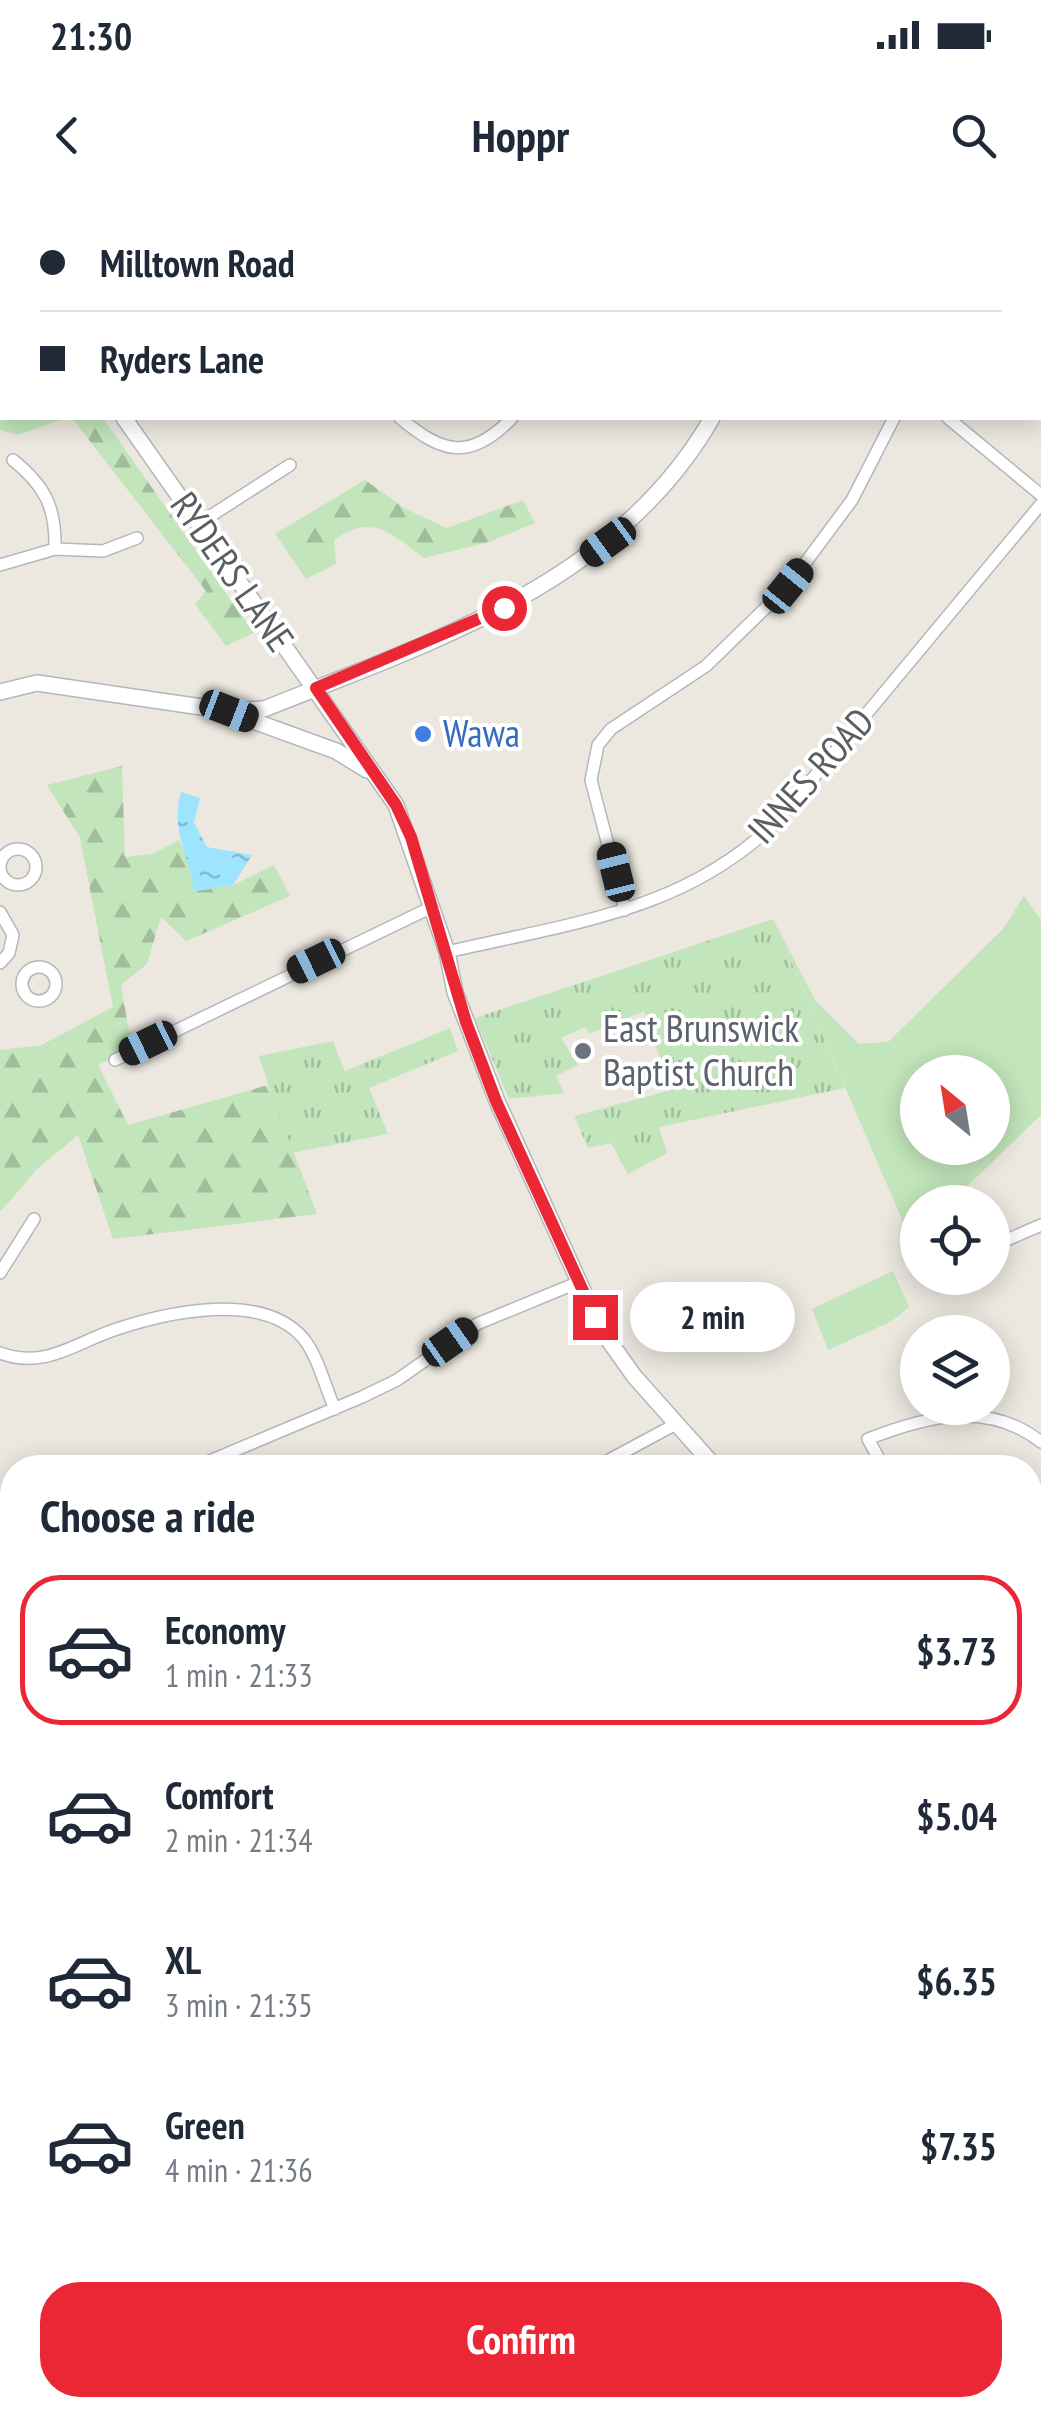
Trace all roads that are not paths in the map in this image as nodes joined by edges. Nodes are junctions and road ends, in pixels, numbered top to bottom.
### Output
1 (125, 420) edge
2 (403, 420) edge
3 (510, 420) edge
4 (711, 420) edge
5 (893, 420) edge
6 (950, 420) edge
7 (13, 460) dead end
8 (290, 465) dead end
9 (1041, 495) edge
10 (1041, 504) edge
11 (198, 524) junction
12 (137, 538) dead end
13 (56, 549) junction
14 (0, 566) edge
15 (316, 688) junction
16 (0, 692) edge
17 (229, 711) junction
18 (372, 772) junction
19 (432, 907) junction
20 (625, 910) junction
21 (0, 912) edge
22 (448, 952) junction
23 (1, 963) edge
24 (21, 977) dead end
25 (115, 1060) dead end
26 (34, 1218) dead end
27 (1041, 1226) edge
28 (1010, 1239) edge
29 (0, 1273) edge
30 (579, 1282) junction
31 (0, 1353) edge
32 (335, 1409) junction
33 (676, 1424) junction
34 (1041, 1442) edge
35 (224, 1455) edge
36 (618, 1455) edge
37 (704, 1455) edge
38 (877, 1455) edge

1 - 11 main road, RYDERS LANE
2 - 3 street
4 - 15 main road
5 - 20 street
6 - 9 street
7 - 13 street
8 - 11 street
10 - 20 street, INNES ROAD
11 - 15 main road, RYDERS LANE
12 - 13 street
13 - 14 street
15 - 17 main road
15 - 18 main road, RYDERS LANE
16 - 17 main road
17 - 18 main road
18 - 19 main road, RYDERS LANE
19 - 22 main road, RYDERS LANE
19 - 25 street
20 - 22 street, INNES ROAD
21 - 23 street
22 - 30 main road, RYDERS LANE
23 - 24 street
26 - 29 street
27 - 28 street
30 - 32 street
30 - 33 main road, RYDERS LANE
31 - 32 street
32 - 35 street
33 - 36 street
33 - 37 main road, RYDERS LANE
34 - 38 street

